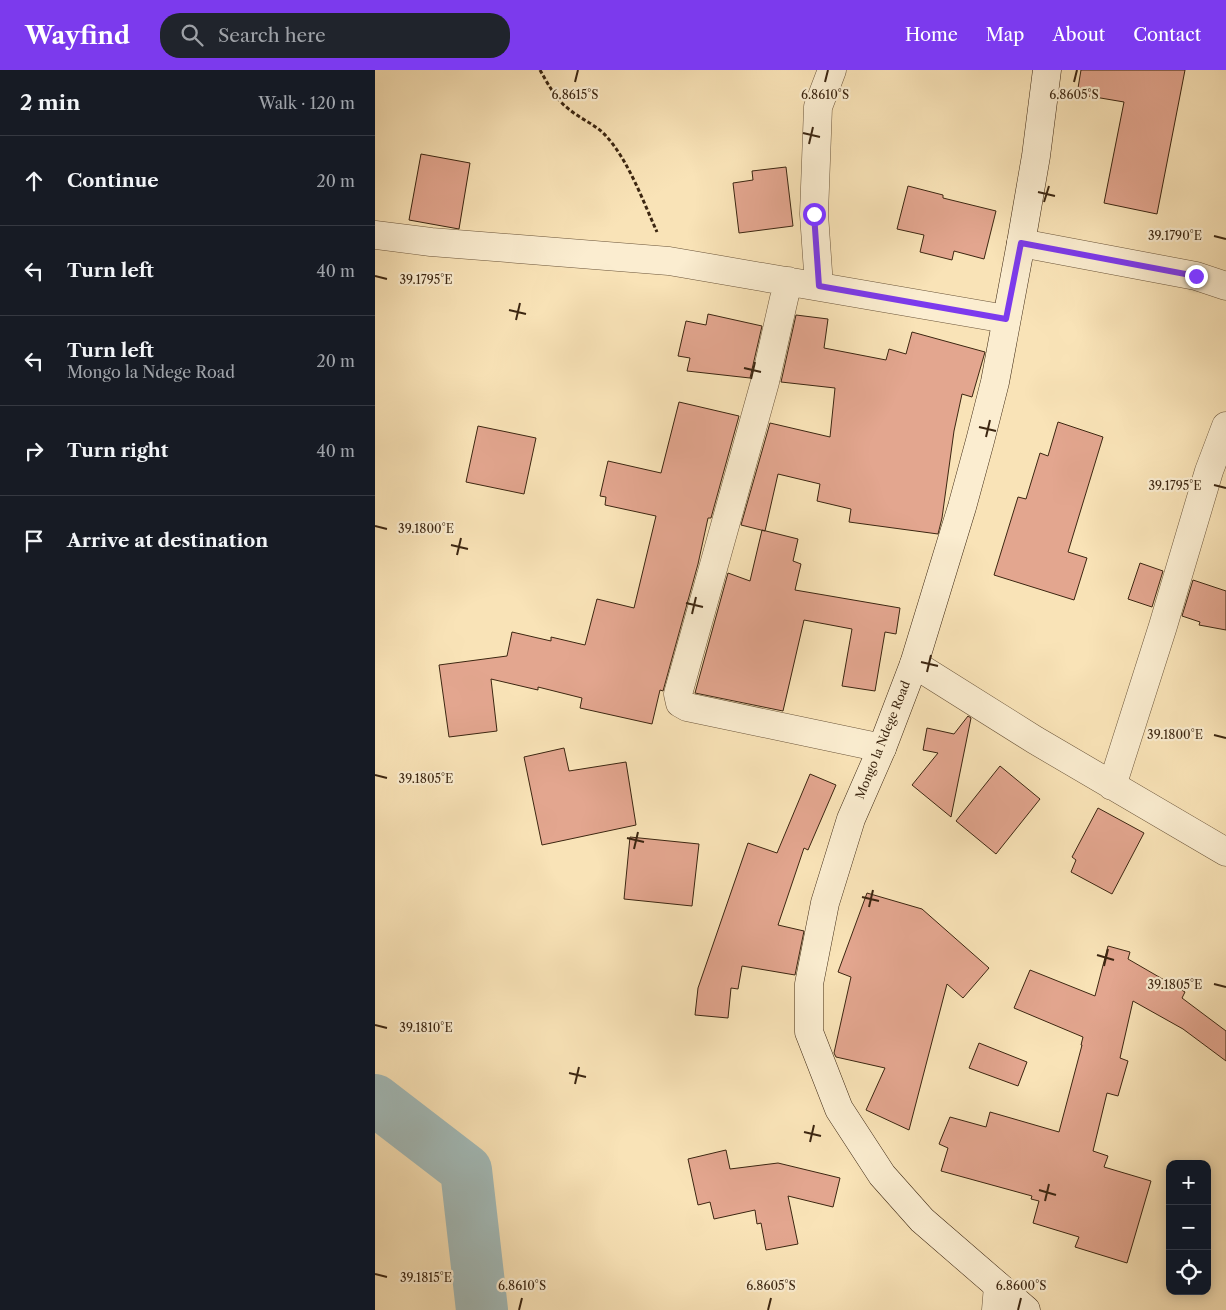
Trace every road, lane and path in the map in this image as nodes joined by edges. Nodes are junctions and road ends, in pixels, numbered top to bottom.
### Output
1 (540, 70) edge
2 (832, 70) edge
3 (1047, 70) edge
4 (375, 234) edge
5 (1021, 243) junction
6 (669, 260) junction
7 (789, 281) junction
8 (819, 286) junction
9 (1226, 286) edge
10 (1006, 319) junction
11 (1226, 426) edge
12 (914, 664) junction
13 (882, 748) junction
14 (1112, 786) junction
15 (1226, 852) edge
16 (997, 1298) edge
17 (1025, 1310) edge

1 - 6 path
2 - 8 street
3 - 5 street, Mongo la Ndege Road
4 - 6 street
5 - 9 street
5 - 10 street, Mongo la Ndege Road
6 - 7 street
7 - 8 street
7 - 13 street
8 - 10 street
10 - 12 street, Mongo la Ndege Road
11 - 14 street
12 - 13 street, Mongo la Ndege Road
12 - 14 street
13 - 16 street, Mongo la Ndege Road
14 - 15 street
16 - 17 street, Mongo la Ndege Road

